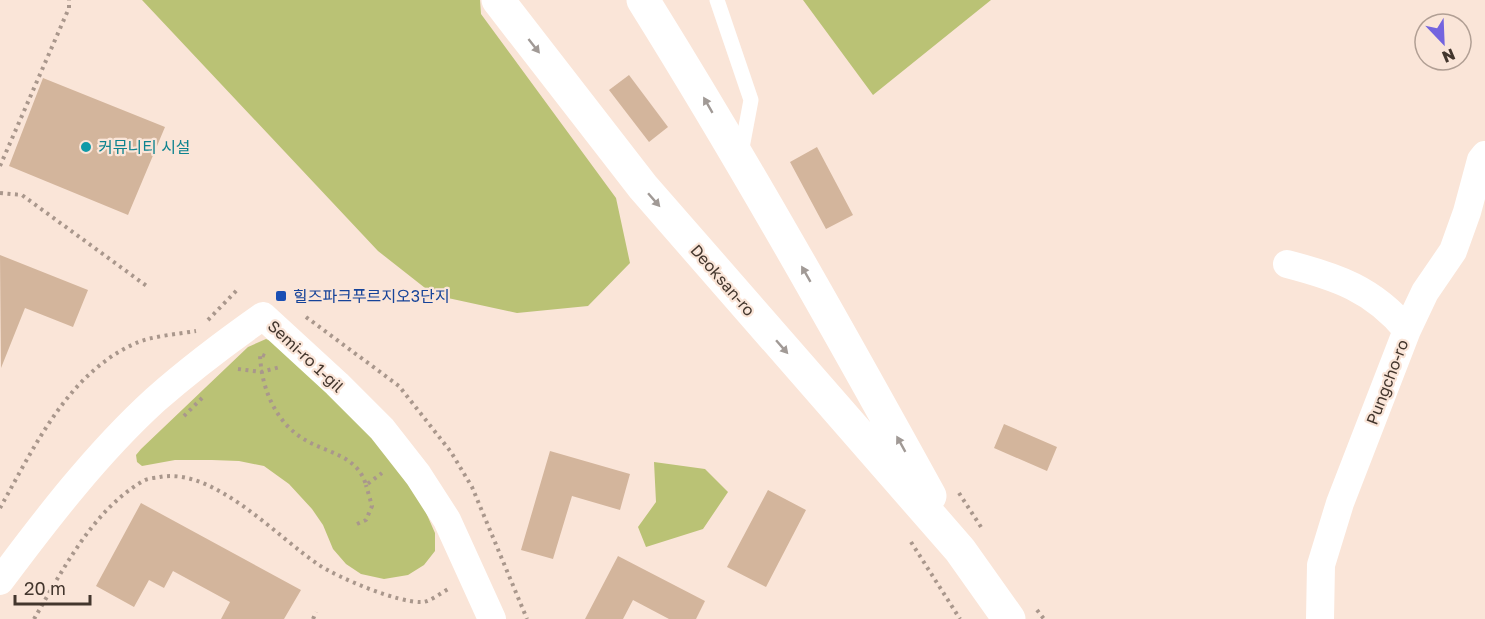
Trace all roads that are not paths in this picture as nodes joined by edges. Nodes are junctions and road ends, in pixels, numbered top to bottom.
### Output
1 (498, 0) edge
2 (643, 0) edge
3 (717, 0) edge
4 (1485, 155) edge
5 (740, 159) junction
6 (1287, 264) dead end
7 (1407, 330) junction
8 (960, 550) junction
9 (0, 581) edge
10 (492, 619) edge
11 (1010, 619) edge
12 (1320, 619) edge

1 -> 8 main road, Deoksan-ro
5 -> 2 main road, Deoksan-ro
3 - 5 lane
4 - 7 street, Pungcho-ro
8 -> 5 main road, Deoksan-ro
6 - 7 street
7 - 12 street, Pungcho-ro
8 - 11 main road, Deoksan-ro
9 - 10 street, Semi-ro 1-gil

